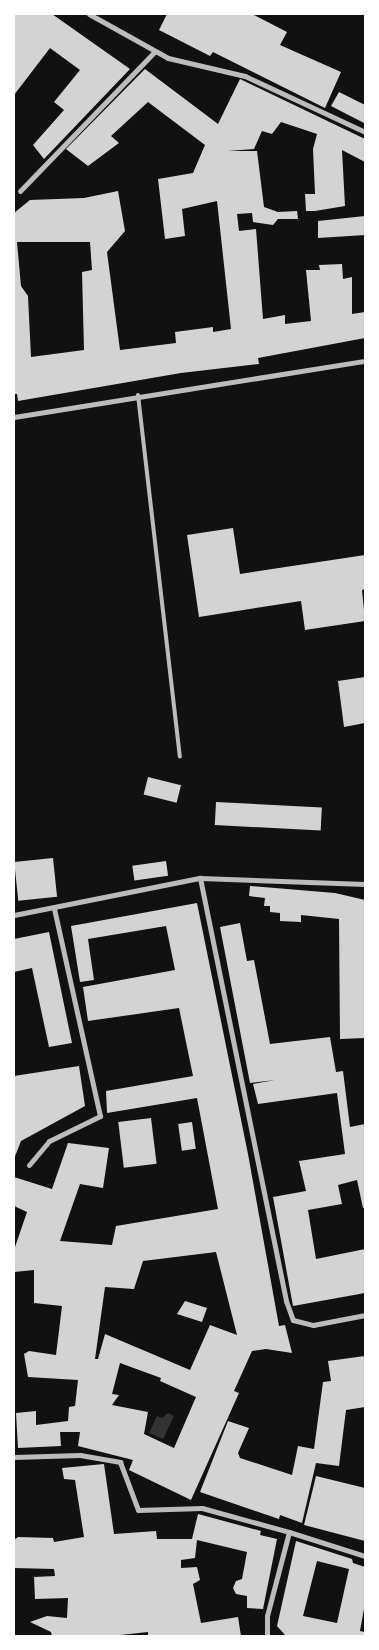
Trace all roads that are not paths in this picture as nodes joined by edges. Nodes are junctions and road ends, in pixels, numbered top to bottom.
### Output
1 (89, 14) edge
2 (154, 51) junction
3 (365, 132) edge
4 (20, 191) dead end
5 (365, 362) edge
6 (138, 395) junction
7 (14, 416) edge
8 (180, 757) dead end
9 (200, 878) junction
10 (365, 884) edge
11 (54, 908) junction
12 (14, 915) edge
13 (29, 1165) dead end
14 (365, 1315) edge
15 (14, 1457) edge
16 (289, 1532) junction
17 (365, 1556) edge
18 (267, 1636) edge

1 - 2 street
2 - 3 street
2 - 4 street
5 - 6 street
6 - 7 street
6 - 8 lane
9 - 10 street
9 - 11 street
9 - 14 street
11 - 12 street
11 - 13 street
15 - 16 street
16 - 17 street
16 - 18 street

